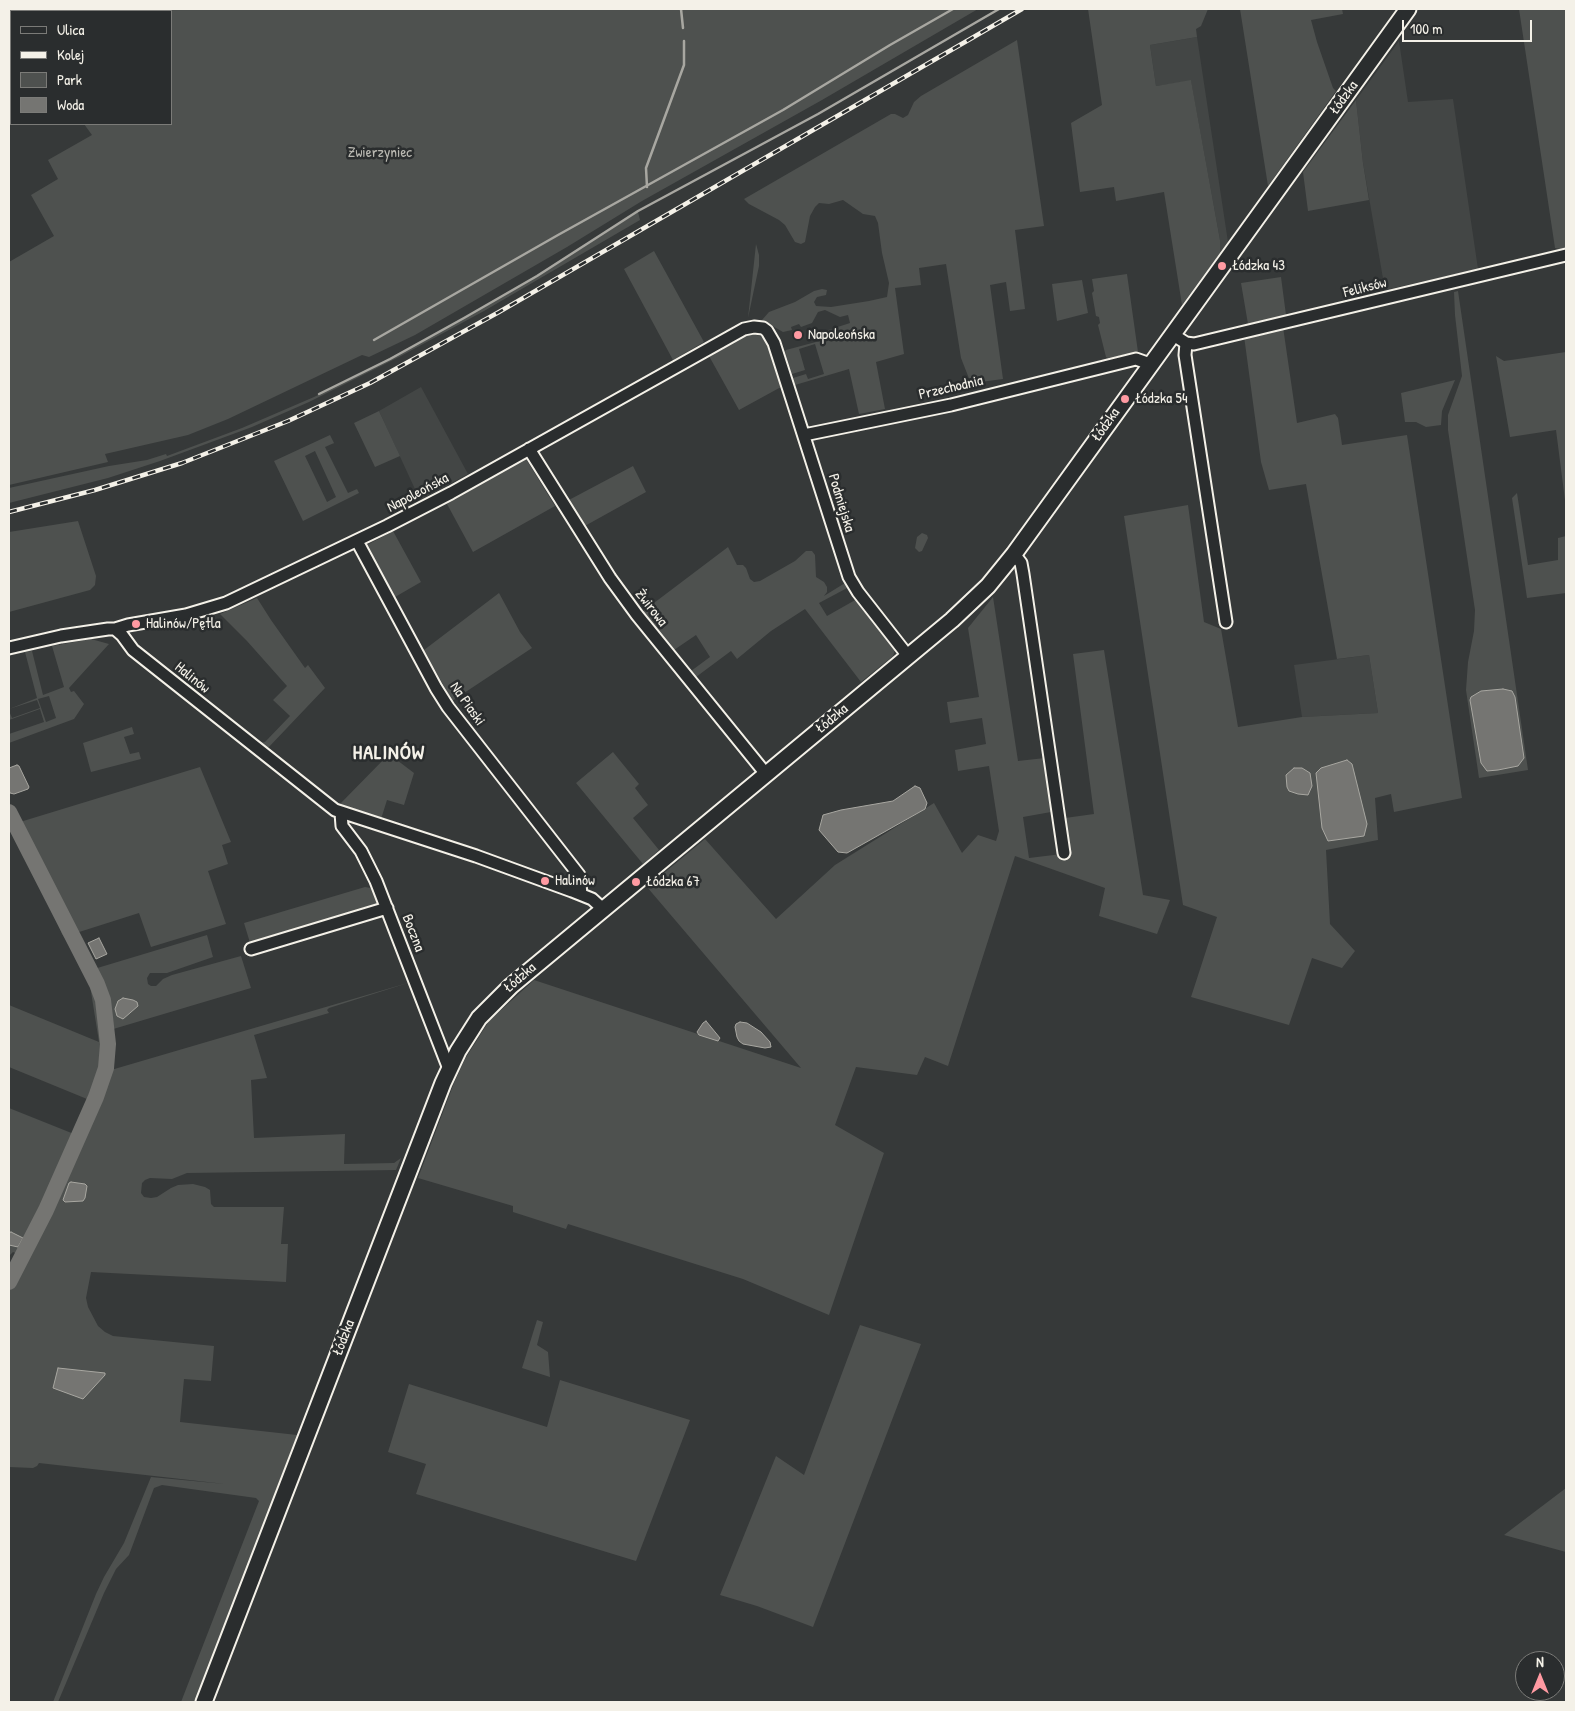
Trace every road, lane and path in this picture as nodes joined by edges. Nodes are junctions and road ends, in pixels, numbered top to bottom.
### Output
1 (1408, 9) edge
2 (1566, 255) edge
3 (1172, 334) junction
4 (774, 343) joint
5 (1186, 343) junction
6 (1150, 364) junction
7 (804, 436) junction
8 (529, 448) junction
9 (357, 542) junction
10 (1014, 554) junction
11 (1226, 622) dead end
12 (136, 624) junction
13 (114, 629) junction
14 (125, 638) junction
15 (9, 648) edge
16 (908, 656) junction
17 (766, 774) junction
18 (341, 813) junction
19 (1064, 853) dead end
20 (577, 893) junction
21 (387, 908) junction
22 (603, 909) junction
23 (251, 949) dead end
24 (449, 1069) junction
25 (204, 1702) edge

1 - 3 main road, Łódzka
2 - 5 street, Feliksów
3 - 5 street
3 - 6 main road, Łódzka
4 - 7 street, Podmiejska
4 - 8 street, Napoleońska
5 - 11 street
6 - 7 street, Przechodnia
6 - 10 main road, Łódzka
7 - 16 street, Podmiejska
8 - 9 street, Napoleońska
8 - 17 street, Żwirowa
9 - 12 street, Napoleońska
9 - 20 street, Na Piaski
10 - 16 main road, Łódzka
10 - 19 street
12 - 13 street, Napoleońska
12 - 14 street
13 - 14 street, Halinów
13 - 15 street, Napoleońska
14 - 18 street, Halinów
16 - 17 main road, Łódzka
17 - 22 main road, Łódzka
18 - 20 street, Halinów
18 - 21 street, Boczna
20 - 22 street, Halinów
21 - 23 street
21 - 24 street, Boczna
22 - 24 main road, Łódzka
24 - 25 main road, Łódzka

